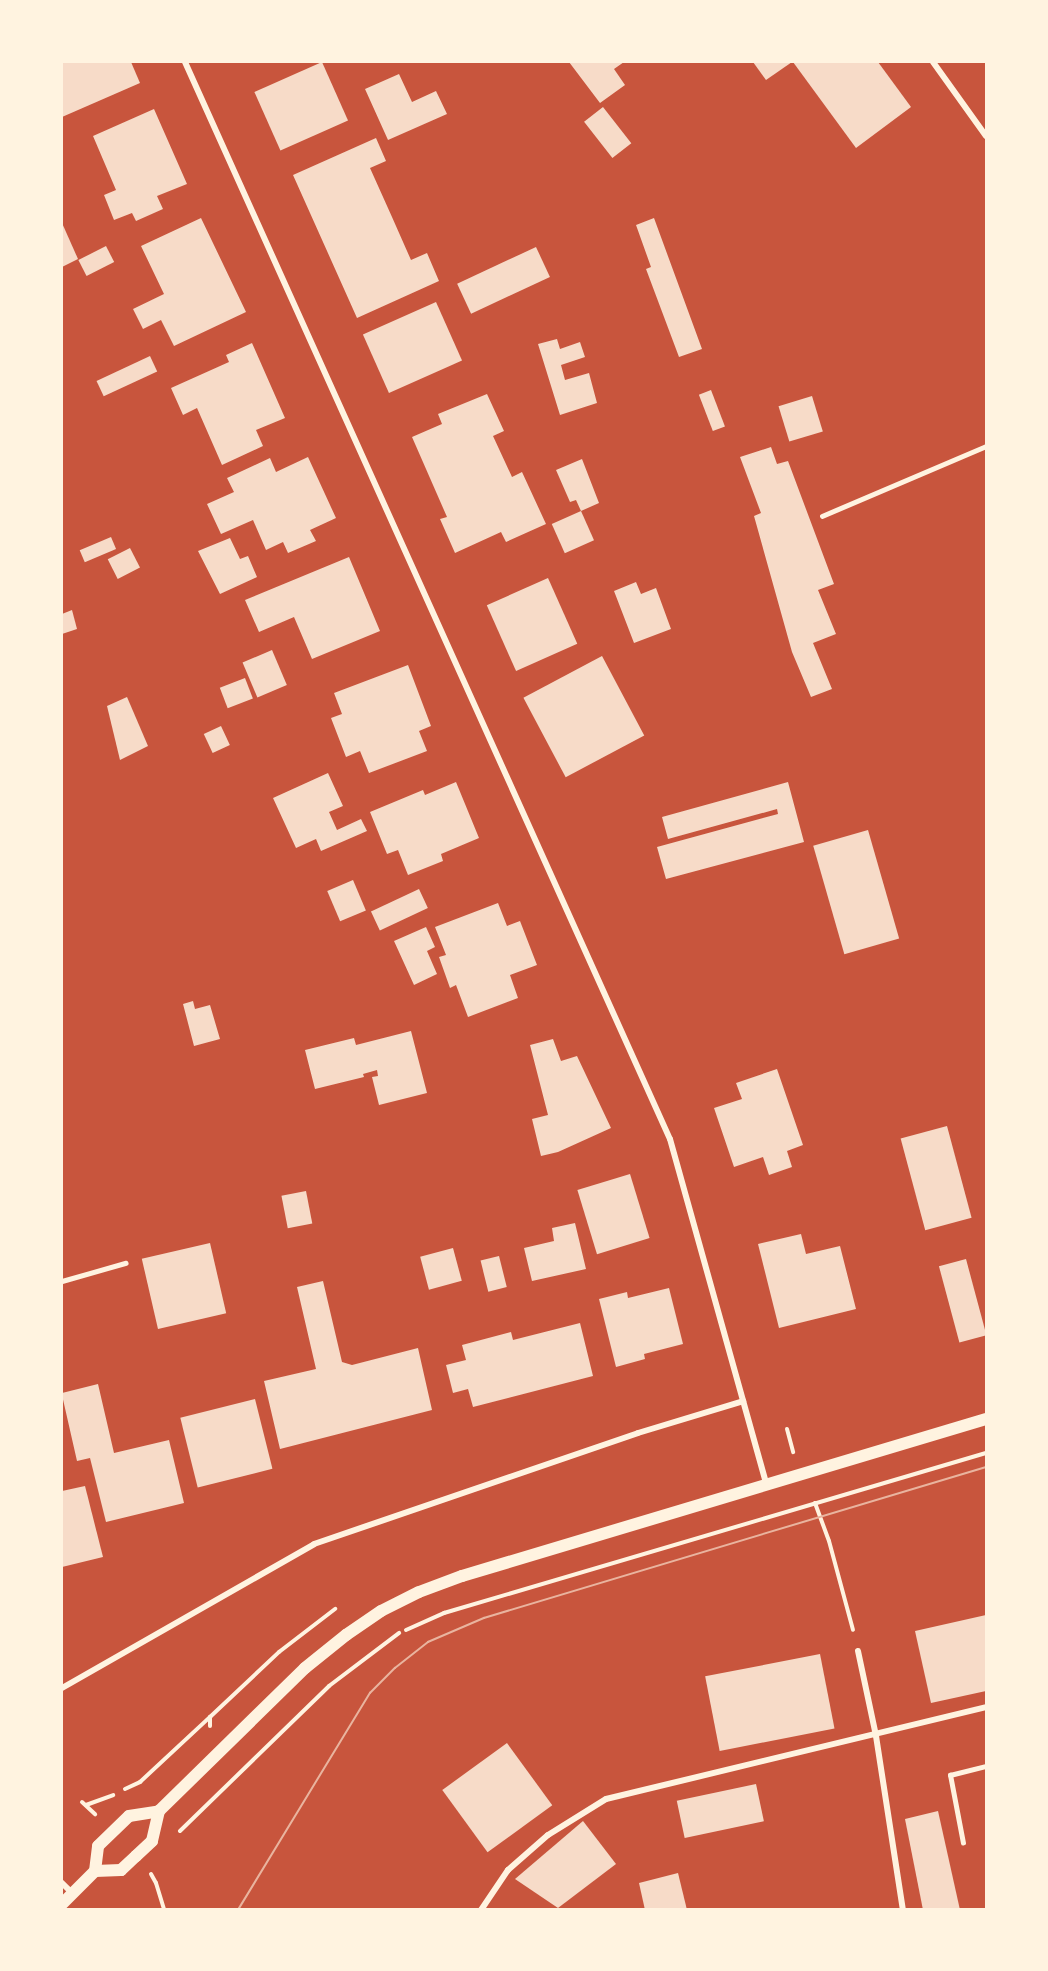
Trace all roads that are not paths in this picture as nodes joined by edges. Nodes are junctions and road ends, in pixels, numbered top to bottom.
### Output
1 (184, 62) edge
2 (933, 62) edge
3 (987, 136) edge
4 (987, 446) edge
5 (822, 516) dead end
6 (125, 1263) dead end
7 (62, 1281) edge
8 (743, 1401) junction
9 (987, 1419) edge
10 (766, 1483) junction
11 (858, 1651) road end
12 (62, 1688) edge
13 (987, 1707) edge
14 (876, 1736) junction
15 (987, 1766) edge
16 (159, 1811) junction
17 (963, 1843) dead end
18 (95, 1871) junction
19 (62, 1883) edge
20 (72, 1893) junction
21 (62, 1904) edge
22 (481, 1910) edge
23 (903, 1910) edge

1 - 8 street
2 - 3 street
4 - 5 lane
6 - 7 lane
8 - 10 street
8 - 12 street
9 - 10 main road
10 - 16 main road
11 - 14 street
13 - 14 street
14 - 22 street
14 - 23 street
15 - 17 lane
16 - 18 main road
16 - 18 main road
18 - 20 main road
19 - 20 street
20 - 21 main road

